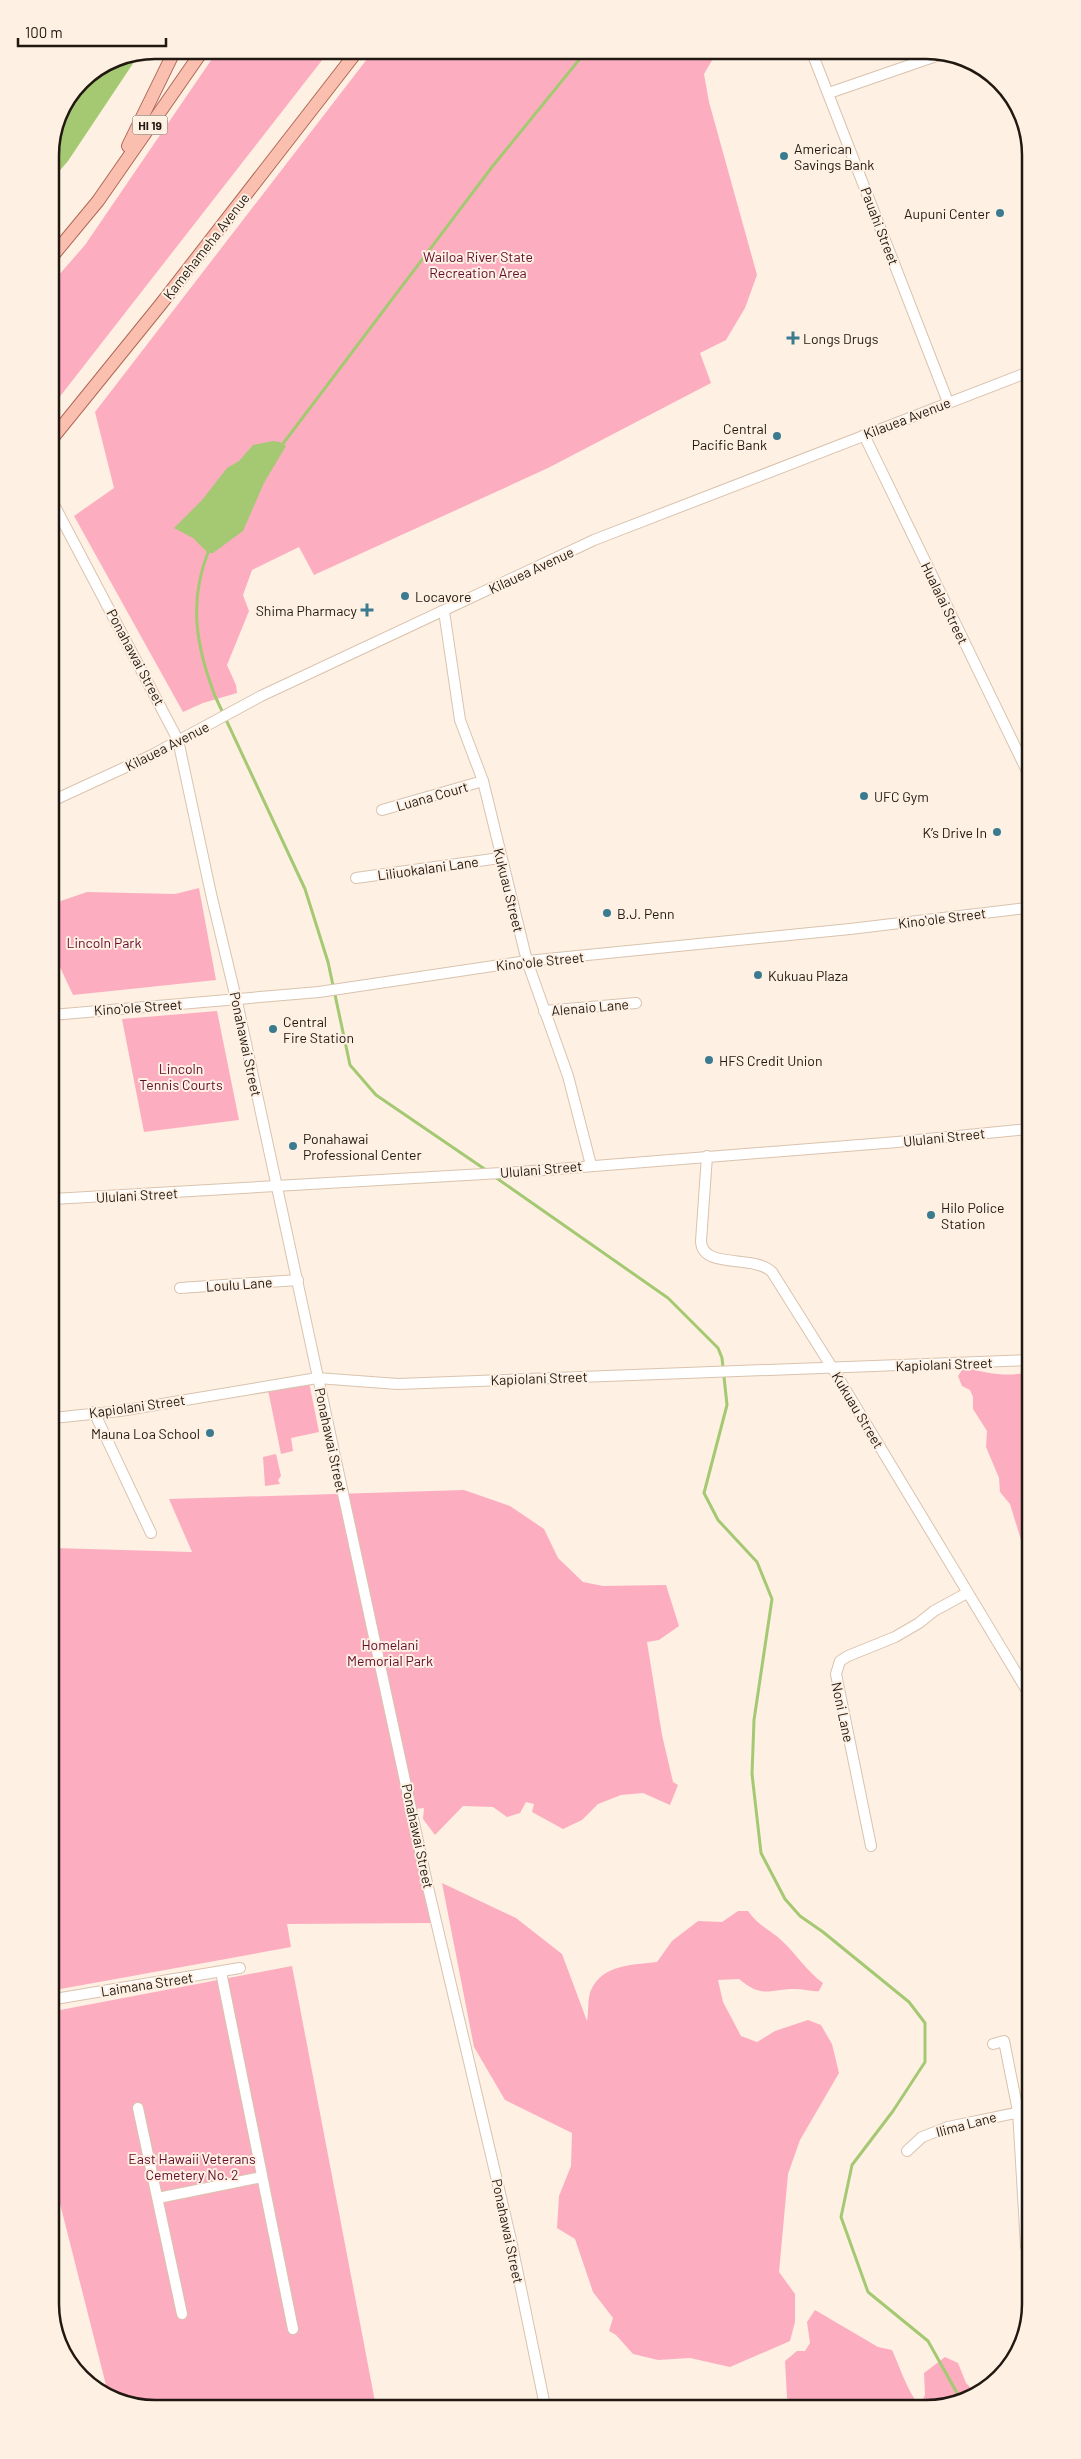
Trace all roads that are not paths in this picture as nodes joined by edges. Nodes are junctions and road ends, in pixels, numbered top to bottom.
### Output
1 (171, 59) edge
2 (197, 59) edge
3 (351, 59) edge
4 (815, 59) edge
5 (927, 59) edge
6 (829, 92) junction
7 (98, 201) junction
8 (59, 247) edge
9 (1022, 374) edge
10 (948, 402) junction
11 (59, 430) edge
12 (864, 435) junction
13 (59, 514) edge
14 (444, 611) junction
15 (178, 740) junction
16 (1022, 761) edge
17 (483, 782) junction
18 (59, 798) edge
19 (382, 810) dead end
20 (500, 858) junction
21 (356, 878) dead end
22 (1022, 909) edge
23 (527, 961) junction
24 (237, 1001) junction
25 (636, 1002) dead end
26 (544, 1011) junction
27 (59, 1014) edge
28 (1022, 1130) edge
29 (707, 1156) junction
30 (591, 1165) junction
31 (276, 1187) junction
32 (59, 1199) edge
33 (298, 1280) junction
34 (180, 1288) dead end
35 (1022, 1360) edge
36 (833, 1369) junction
37 (318, 1378) junction
38 (94, 1412) junction
39 (59, 1417) edge
40 (151, 1533) dead end
41 (968, 1593) junction
42 (1022, 1682) edge
43 (872, 1846) dead end
44 (240, 1968) dead end
45 (221, 1972) junction
46 (59, 1998) edge
47 (993, 2044) dead end
48 (138, 2108) dead end
49 (1018, 2111) junction
50 (1022, 2111) edge
51 (907, 2151) dead end
52 (262, 2177) junction
53 (1022, 2178) edge
54 (158, 2198) junction
55 (182, 2314) dead end
56 (293, 2329) dead end
57 (544, 2400) edge

1 - 7 main road, HI 19
2 - 7 main road, HI 19
3 - 11 main road, Kamehameha Avenue
4 - 6 street, Pauahi Street
5 - 6 street
6 - 10 street, Pauahi Street
7 - 8 main road, HI 19
9 - 10 street, Kilauea Avenue
10 - 12 street, Kilauea Avenue
12 - 14 street, Kilauea Avenue
12 - 16 street, Hualalai Street
13 - 15 street, Ponahawai Street
14 - 15 street, Kilauea Avenue
14 - 17 street, Kukuau Street
15 - 18 street, Kilauea Avenue
15 - 24 street, Ponahawai Street
17 - 19 street, Luana Court
17 - 20 street, Kukuau Street
20 - 21 street, Liliuokalani Lane
20 - 23 street, Kukuau Street
22 - 23 street, Kinoʻole Street
23 - 24 street, Kinoʻole Street
23 - 26 street, Kukuau Street
24 - 27 street, Kinoʻole Street
24 - 31 street, Ponahawai Street
25 - 26 street, Alenaio Lane
26 - 30 street, Kukuau Street
28 - 29 street, Ululani Street
29 - 30 street, Ululani Street
29 - 36 street, Kukuau Street
30 - 31 street, Ululani Street
31 - 32 street, Ululani Street
31 - 33 street, Ponahawai Street
33 - 34 street, Loulu Lane
33 - 37 street, Ponahawai Street
35 - 36 street, Kapiolani Street
36 - 37 street, Kapiolani Street
36 - 41 street, Kukuau Street
37 - 38 street, Kapiolani Street
37 - 57 street, Ponahawai Street
38 - 39 street, Kapiolani Street
38 - 40 street
41 - 42 street, Kukuau Street
41 - 43 street, Noni Lane
44 - 45 street, Laimana Street
45 - 46 street, Laimana Street
45 - 52 street
47 - 49 street
48 - 54 street
49 - 50 street, Ilima Lane
49 - 51 street, Ilima Lane
49 - 53 street
52 - 54 street
52 - 56 street
54 - 55 street

